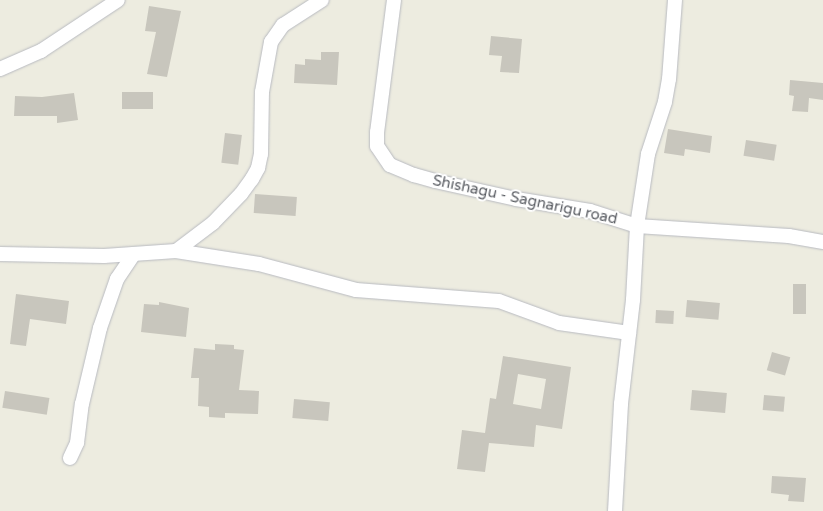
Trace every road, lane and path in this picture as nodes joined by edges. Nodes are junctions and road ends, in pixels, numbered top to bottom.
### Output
1 (118, 0) edge
2 (322, 0) edge
3 (394, 0) edge
4 (675, 0) edge
5 (0, 69) edge
6 (637, 226) junction
7 (823, 242) edge
8 (176, 251) junction
9 (0, 254) edge
10 (134, 254) junction
11 (629, 333) junction
12 (70, 458) dead end
13 (615, 511) edge

1 - 5 street
2 - 8 street
3 - 6 street, Shishagu - Sagnarigu road
4 - 6 street
6 - 7 street
6 - 11 street, Shishagu - Sagnarigu road
8 - 10 street
8 - 11 street
9 - 10 street
10 - 12 street
11 - 13 street, Shishagu - Sagnarigu road

